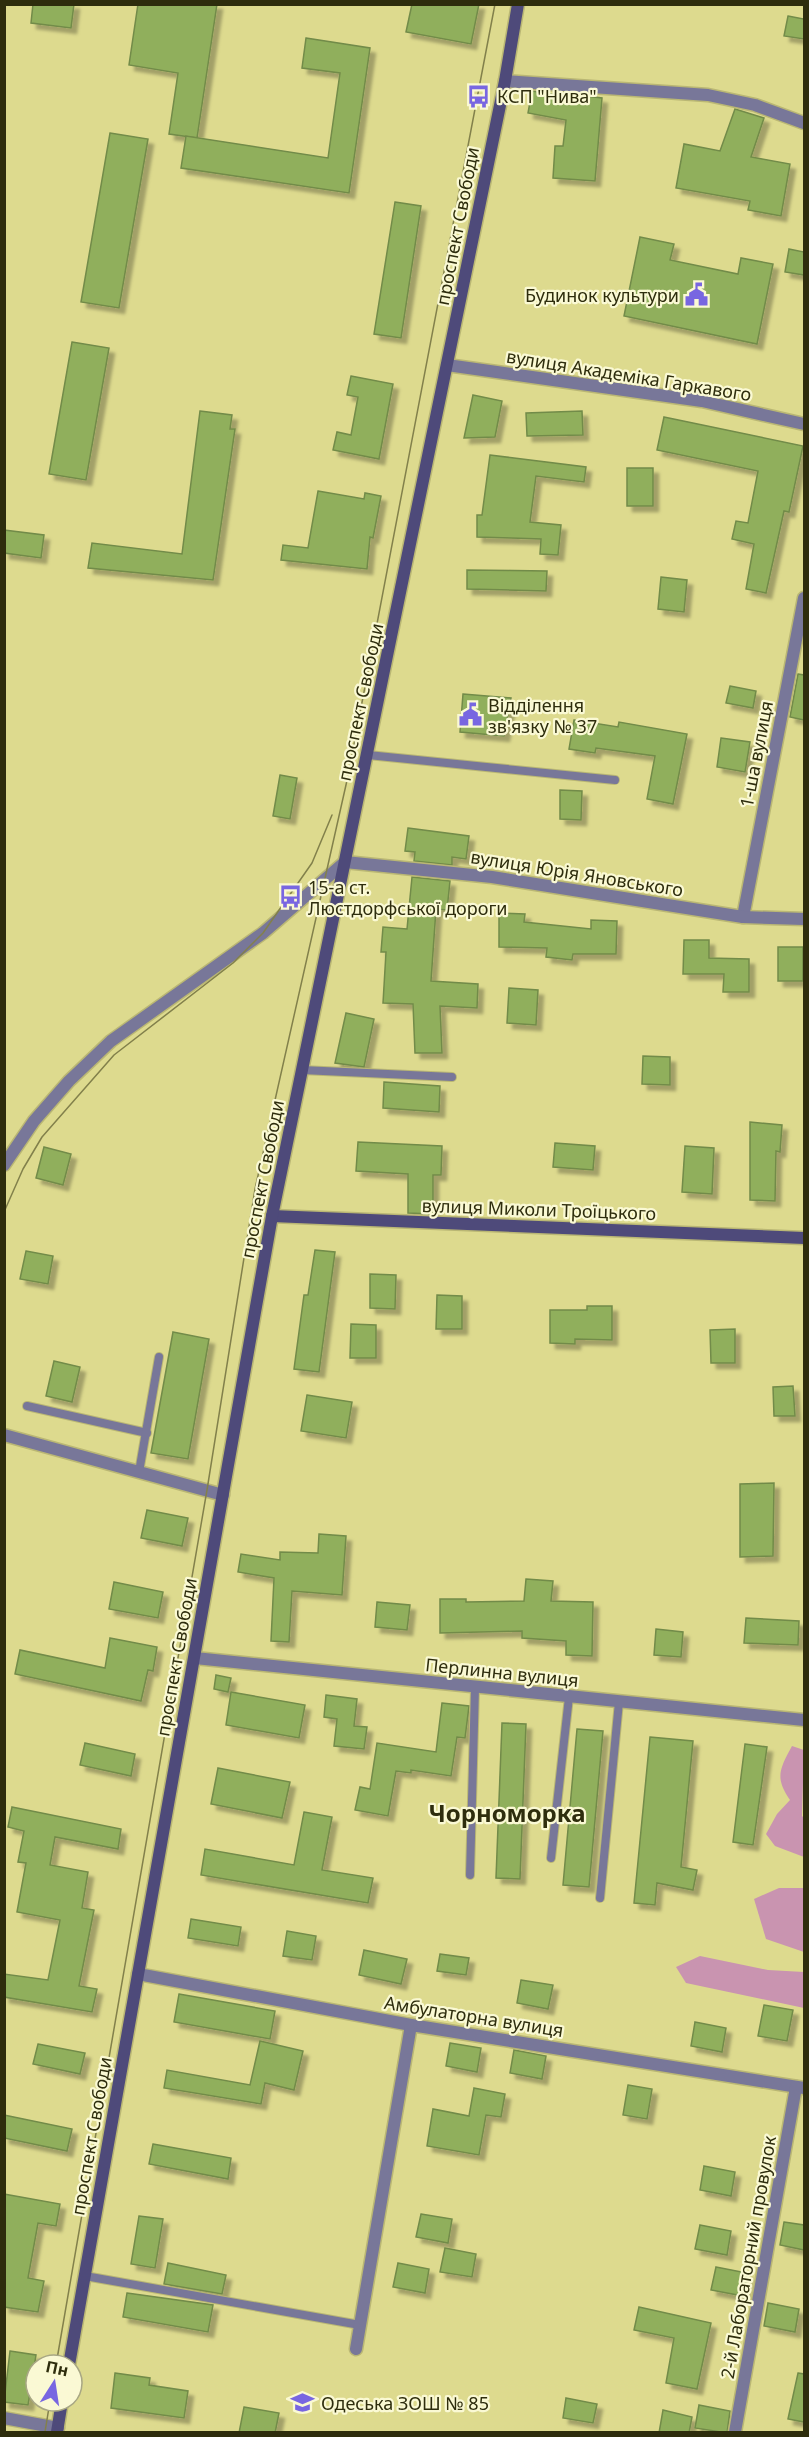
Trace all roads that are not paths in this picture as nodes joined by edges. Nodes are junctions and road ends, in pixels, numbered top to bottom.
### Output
1 (518, 4) edge
2 (505, 81) junction
3 (804, 123) edge
4 (447, 365) junction
5 (804, 424) edge
6 (804, 598) edge
7 (368, 755) junction
8 (615, 780) dead end
9 (345, 862) junction
10 (743, 917) junction
11 (804, 919) edge
12 (303, 1070) junction
13 (452, 1077) dead end
14 (4, 1165) edge
15 (272, 1216) junction
16 (804, 1238) edge
17 (159, 1357) dead end
18 (27, 1406) dead end
19 (147, 1433) junction
20 (4, 1435) edge
21 (139, 1472) junction
22 (223, 1495) junction
23 (195, 1658) junction
24 (475, 1688) junction
25 (569, 1698) junction
26 (619, 1702) junction
27 (804, 1720) edge
28 (551, 1858) dead end
29 (470, 1875) dead end
30 (600, 1898) dead end
31 (138, 1974) junction
32 (411, 2025) junction
33 (800, 2088) edge
34 (85, 2276) junction
35 (360, 2325) junction
36 (356, 2349) dead end
37 (71, 2353) edge
38 (60, 2413) edge
39 (4, 2418) edge
40 (57, 2430) edge
41 (735, 2433) edge

1 - 2 street, проспект Свободи
2 - 3 street
2 - 4 street, проспект Свободи
4 - 5 street, вулиця Академіка Гаркавого
4 - 7 street, проспект Свободи
6 - 10 street, 1-ша вулиця
7 - 8 lane
7 - 9 street, проспект Свободи
9 - 10 street, вулиця Юрія Яновського
9 - 12 street, проспект Свободи
9 - 14 street
10 - 11 street, вулиця Юрія Яновського
12 - 13 lane
12 - 15 street, проспект Свободи
15 - 16 street, вулиця Миколи Троїцького
15 - 22 street, проспект Свободи
17 - 19 lane
18 - 19 lane
19 - 21 lane
20 - 21 street
21 - 22 street
22 - 23 street, проспект Свободи
23 - 24 street, Перлинна вулиця
23 - 31 street, проспект Свободи
24 - 25 street, Перлинна вулиця
24 - 29 lane
25 - 26 street, Перлинна вулиця
25 - 28 lane
26 - 27 street, Перлинна вулиця
26 - 30 lane
31 - 32 street, Амбулаторна вулиця
31 - 34 street, проспект Свободи
32 - 33 street, Амбулаторна вулиця
32 - 35 street
33 - 41 street, 2-й Лабораторний провулок
34 - 35 lane
34 - 37 street, проспект Свободи
35 - 36 street
38 - 40 street
39 - 40 street

